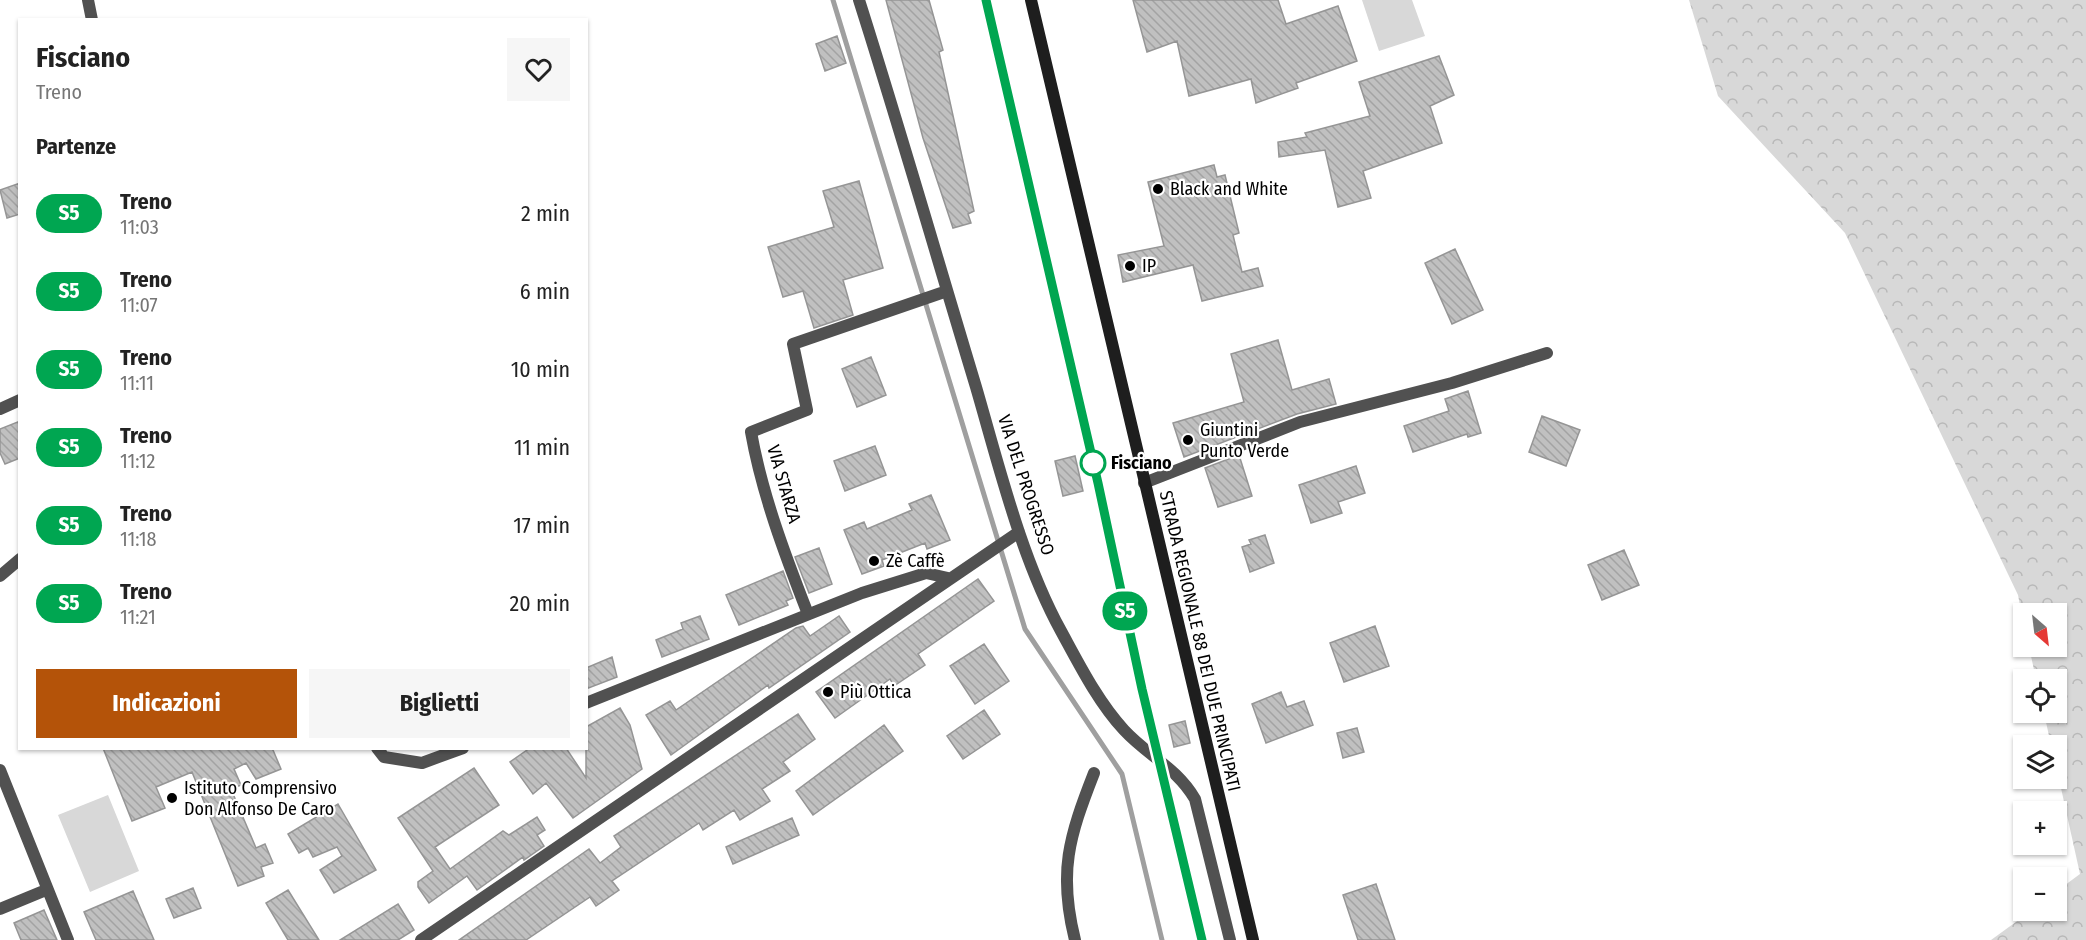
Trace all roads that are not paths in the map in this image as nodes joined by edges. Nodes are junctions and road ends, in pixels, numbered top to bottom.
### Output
1 (88, 0) edge
2 (859, 0) edge
3 (1031, 0) edge
4 (92, 18) edge
5 (941, 293) junction
6 (1547, 353) dead end
7 (18, 401) edge
8 (0, 409) edge
9 (1144, 483) junction
10 (1014, 535) junction
11 (18, 561) edge
12 (0, 576) edge
13 (948, 578) junction
14 (808, 614) junction
15 (588, 702) edge
16 (379, 750) edge
17 (458, 750) edge
18 (0, 770) edge
19 (1094, 773) dead end
20 (46, 890) junction
21 (0, 909) edge
22 (68, 940) edge
23 (421, 940) edge
24 (1075, 940) edge
25 (1230, 940) edge
26 (1253, 940) edge

1 - 4 street
2 - 5 street, VIA DEL PROGRESSO
3 - 9 main road, STRADA REGIONALE 88 DEI DUE PRINCIPATI
5 - 10 street, VIA DEL PROGRESSO
5 - 14 street, VIA STARZA
6 - 9 street
7 - 8 street
9 - 26 main road, STRADA REGIONALE 88 DEI DUE PRINCIPATI
10 - 13 street
10 - 25 street, VIA DEL PROGRESSO
11 - 12 street
13 - 14 street
13 - 23 street
14 - 15 street
16 - 17 street
18 - 20 street
19 - 24 street
20 - 21 street
20 - 22 street

